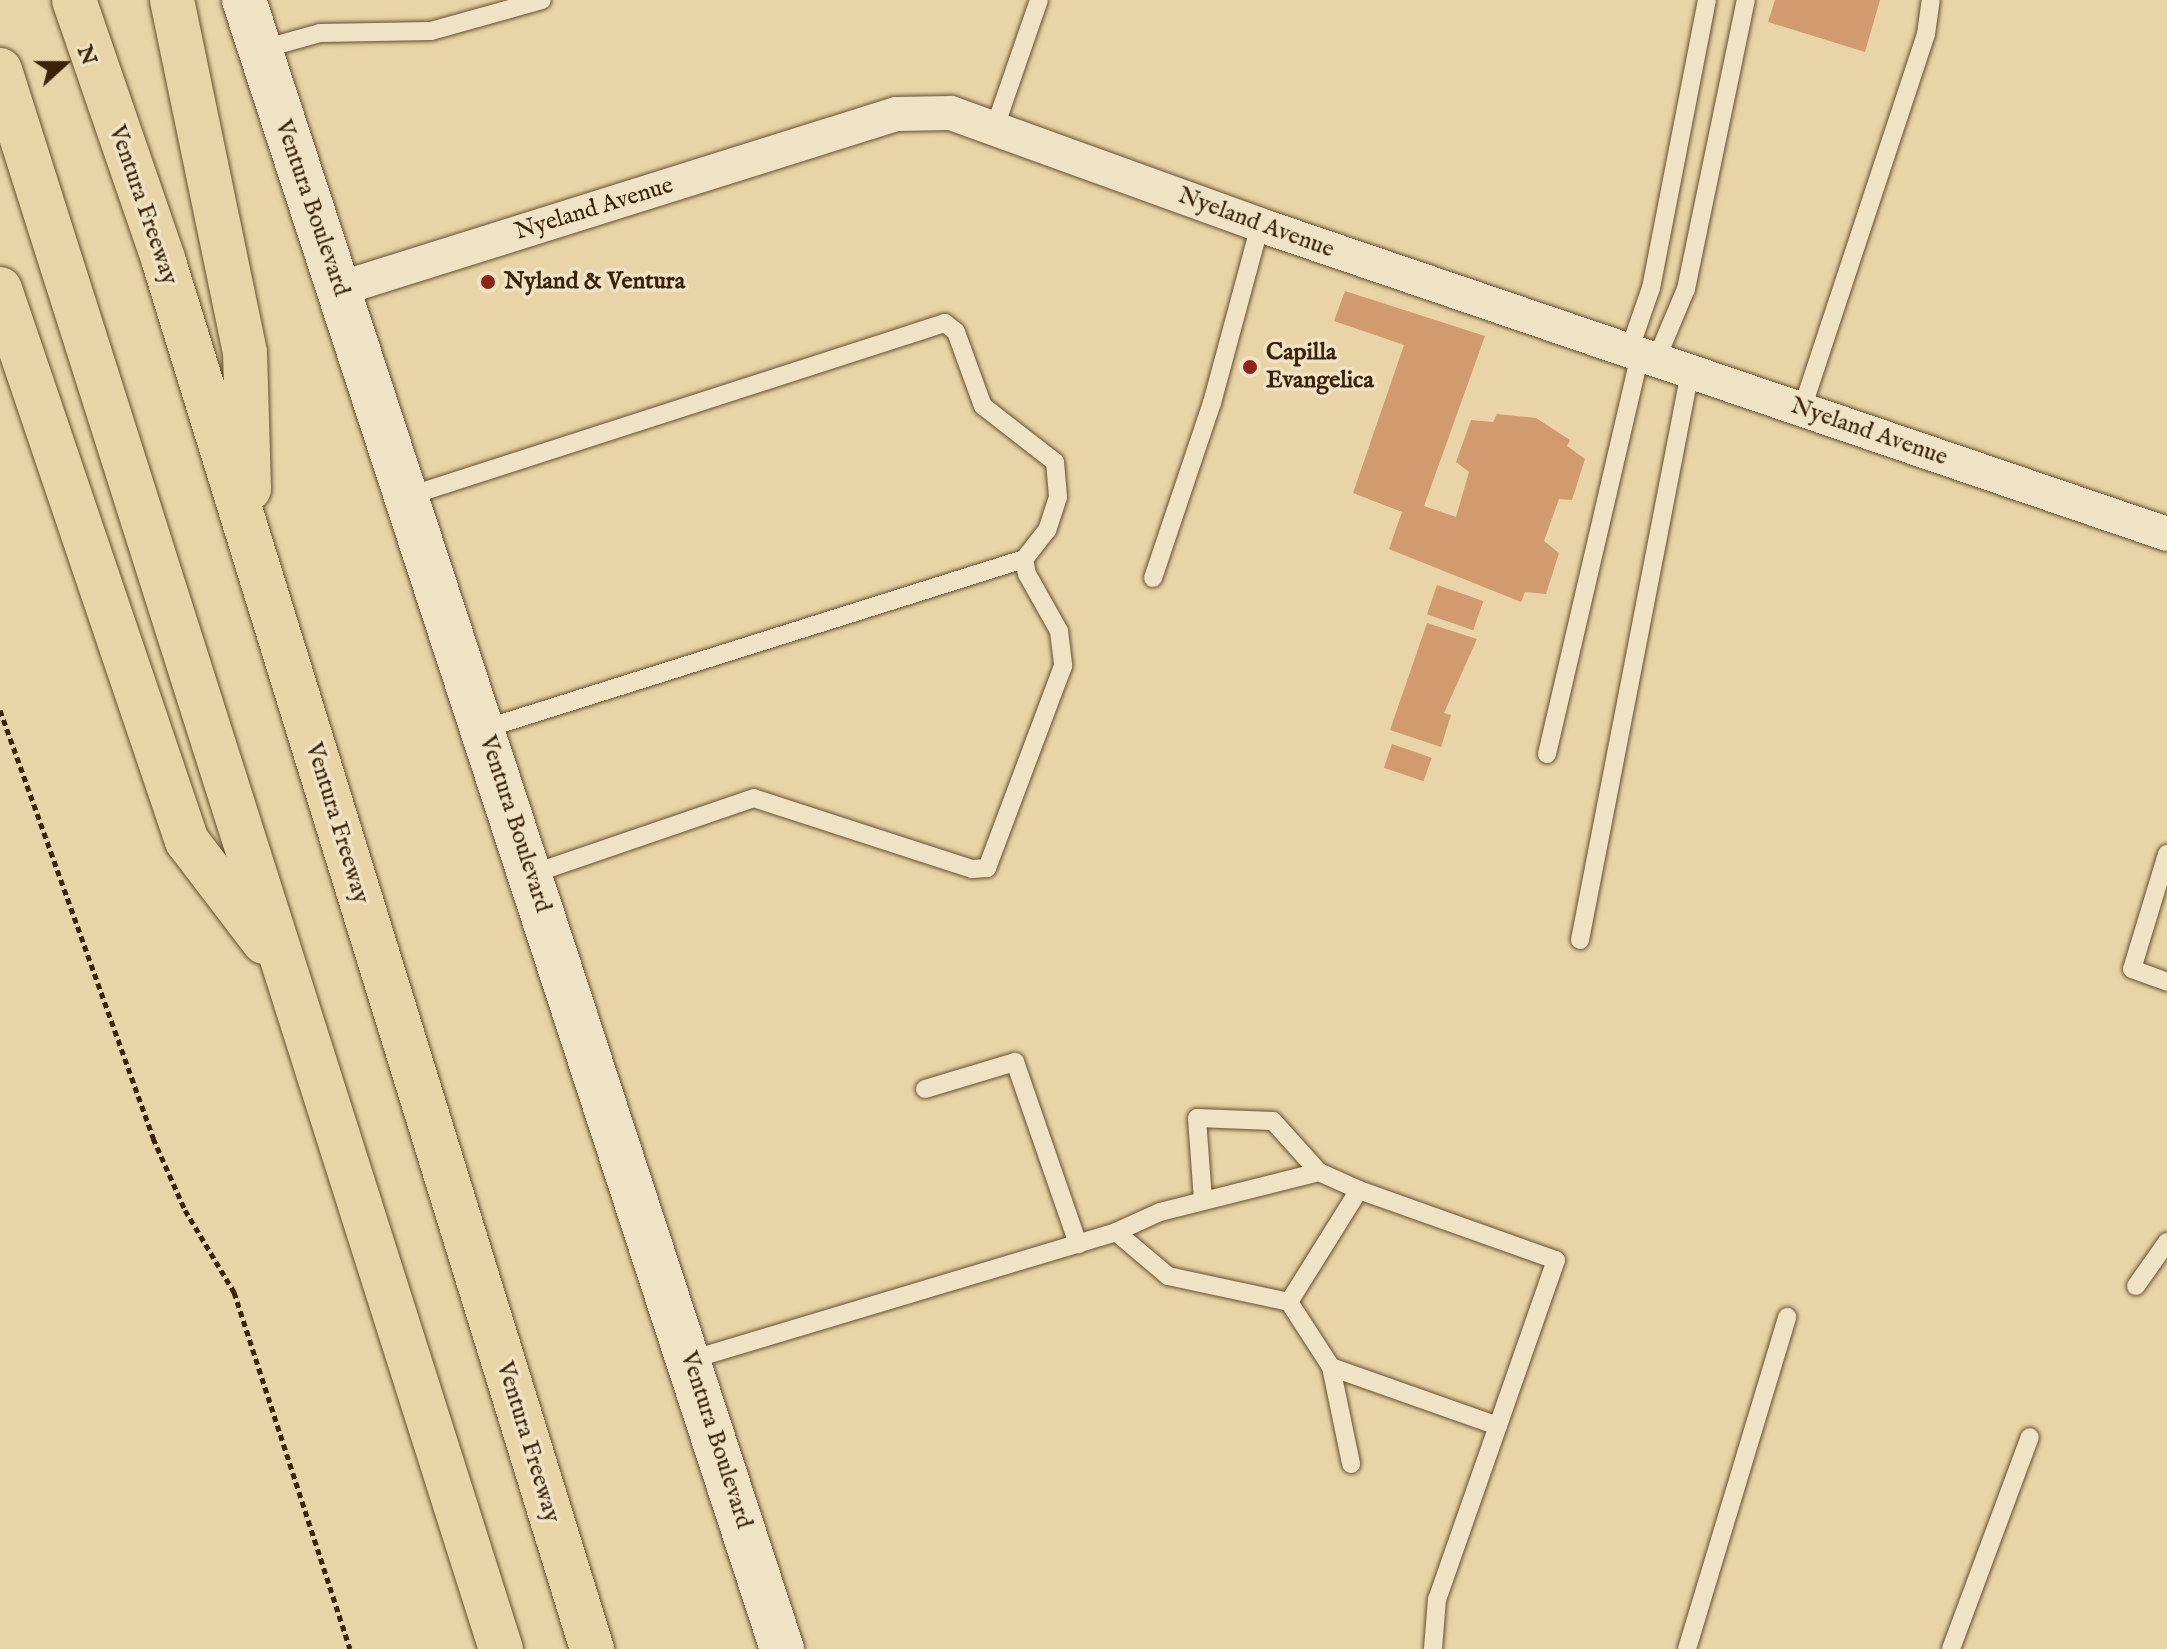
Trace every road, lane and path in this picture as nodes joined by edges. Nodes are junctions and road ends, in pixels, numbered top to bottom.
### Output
1 (74, 0) edge
2 (172, 0) edge
3 (244, 0) edge
4 (542, 0) edge
5 (1039, 0) edge
6 (1707, 0) edge
7 (1746, 0) edge
8 (1931, 0) edge
9 (259, 50) junction
10 (0, 70) edge
11 (995, 127) junction
12 (1260, 225) junction
13 (0, 289) edge
14 (339, 289) junction
15 (1641, 355) junction
16 (1690, 372) junction
17 (1802, 409) junction
18 (409, 496) junction
19 (2167, 534) edge
20 (250, 544) junction
21 (1024, 559) junction
22 (1153, 578) dead end
23 (0, 710) edge
24 (484, 729) junction
25 (1547, 754) dead end
26 (2167, 854) edge
27 (532, 874) junction
28 (1580, 940) dead end
29 (283, 967) junction
30 (2167, 982) edge
31 (925, 1089) dead end
32 (1319, 1172) junction
33 (1359, 1190) junction
34 (1203, 1200) junction
35 (1116, 1232) junction
36 (2167, 1242) edge
37 (1078, 1244) junction
38 (2136, 1286) dead end
39 (1289, 1302) junction
40 (1787, 1317) dead end
41 (690, 1360) junction
42 (1331, 1367) junction
43 (1498, 1426) junction
44 (2030, 1437) dead end
45 (1351, 1464) dead end
46 (350, 1649) edge
47 (501, 1649) edge
48 (592, 1649) edge
49 (782, 1649) edge
50 (1433, 1649) edge
51 (1687, 1649) edge
52 (1951, 1649) edge

1 - 20 highway, Ventura Freeway
2 - 20 highway
3 - 9 street, Ventura Boulevard
4 - 9 lane
5 - 11 lane
6 - 15 lane
7 - 15 lane
8 - 17 lane
9 - 14 street, Ventura Boulevard
10 - 29 highway
11 - 12 street, Nyeland Avenue
11 - 14 street, Nyeland Avenue
12 - 15 street, Nyeland Avenue
12 - 22 lane
13 - 29 highway
14 - 18 street, Ventura Boulevard
15 - 16 street, Nyeland Avenue
15 - 25 lane
16 - 17 street, Nyeland Avenue
16 - 28 lane
17 - 19 street, Nyeland Avenue
18 - 21 lane
18 - 24 street, Ventura Boulevard
20 - 48 highway, Ventura Freeway
21 - 24 lane
21 - 27 lane
23 - 46 path
24 - 27 street, Ventura Boulevard
26 - 30 lane
27 - 41 street, Ventura Boulevard
29 - 47 highway
31 - 37 lane
32 - 33 lane
32 - 34 lane
32 - 34 lane
33 - 39 lane
33 - 43 lane
34 - 35 lane
35 - 37 lane
35 - 39 lane
36 - 38 lane
37 - 41 lane
39 - 42 lane
40 - 51 lane
41 - 49 street, Ventura Boulevard
42 - 43 lane
42 - 45 lane
43 - 50 lane
44 - 52 lane

